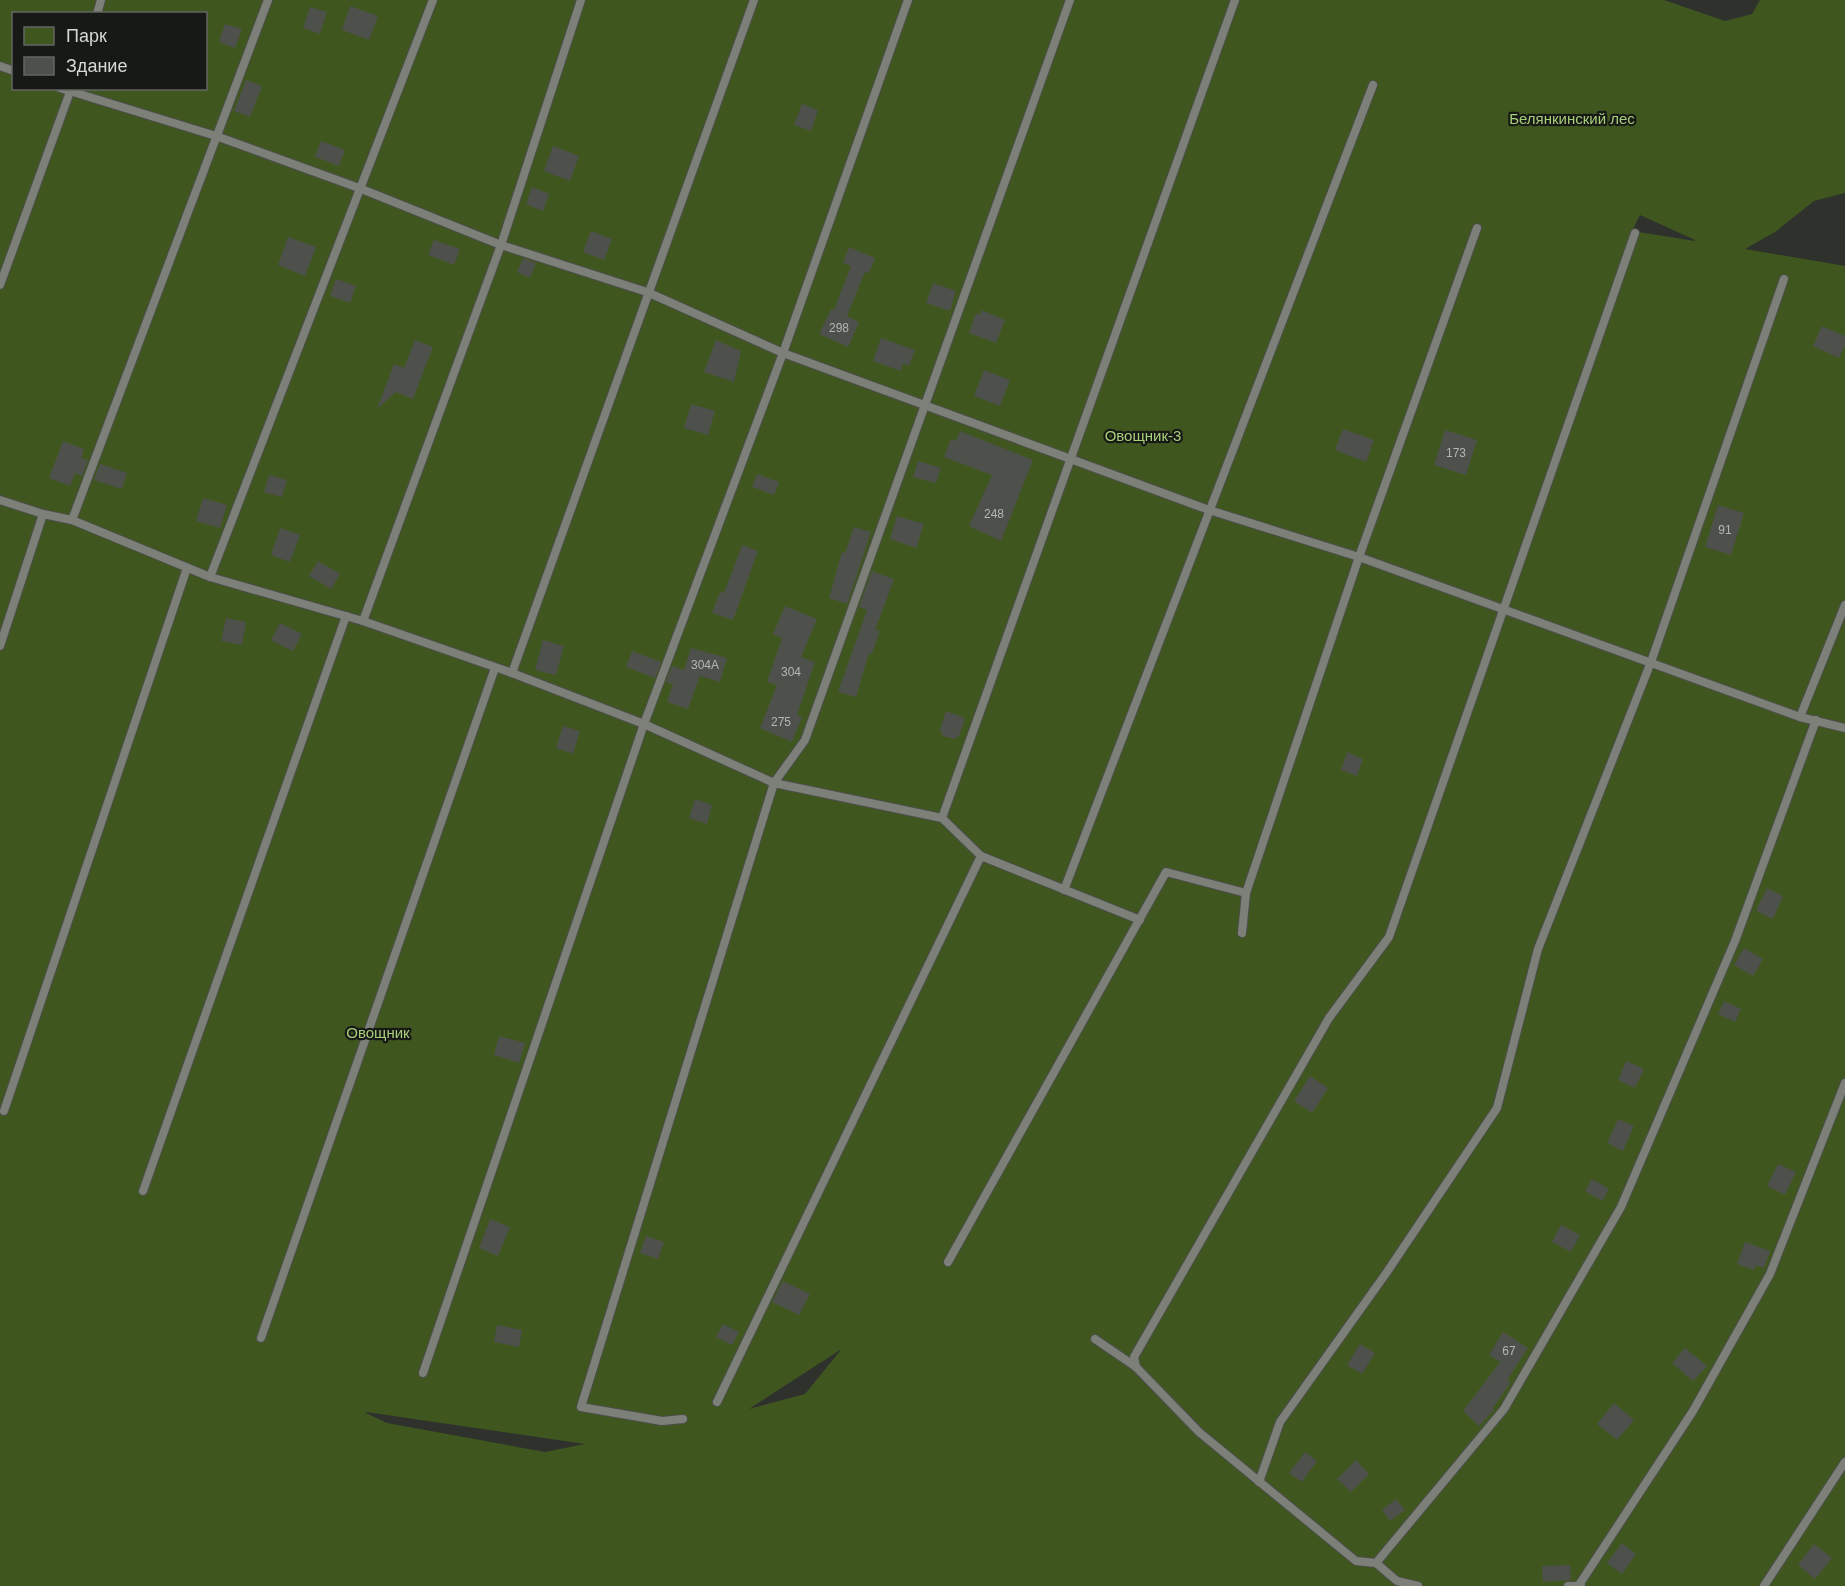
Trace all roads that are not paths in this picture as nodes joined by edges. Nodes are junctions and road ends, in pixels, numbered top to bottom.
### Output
1 (268, 0) edge
2 (433, 0) edge
3 (581, 0) edge
4 (754, 0) edge
5 (908, 0) edge
6 (1070, 0) edge
7 (1234, 0) edge
8 (1373, 85) dead end
9 (71, 90) edge
10 (216, 136) junction
11 (359, 188) junction
12 (1477, 228) dead end
13 (1635, 233) dead end
14 (501, 245) junction
15 (1784, 279) dead end
16 (0, 285) edge
17 (647, 292) junction
18 (783, 353) junction
19 (926, 406) junction
20 (1070, 459) junction
21 (0, 500) edge
22 (1209, 510) junction
23 (43, 514) junction
24 (72, 520) junction
25 (1359, 558) junction
26 (187, 568) junction
27 (210, 577) junction
28 (1845, 605) edge
29 (1502, 610) junction
30 (346, 616) junction
31 (363, 621) junction
32 (0, 646) edge
33 (1652, 662) junction
34 (495, 668) junction
35 (512, 673) junction
36 (1800, 717) junction
37 (1816, 720) junction
38 (644, 724) junction
39 (1845, 728) edge
40 (774, 783) junction
41 (942, 818) junction
42 (981, 856) junction
43 (1064, 890) junction
44 (1246, 893) junction
45 (1140, 920) junction
46 (1242, 933) dead end
47 (1845, 1083) edge
48 (4, 1111) dead end
49 (143, 1191) dead end
50 (948, 1262) dead end
51 (261, 1338) dead end
52 (1095, 1339) dead end
53 (1136, 1367) junction
54 (423, 1373) dead end
55 (717, 1402) dead end
56 (682, 1419) dead end
57 (1845, 1462) edge
58 (1259, 1482) junction
59 (1376, 1563) junction
60 (1418, 1586) edge
61 (1568, 1586) edge
62 (1580, 1586) edge
63 (1764, 1586) edge

1 - 10 lane
2 - 11 lane
3 - 14 lane
4 - 17 lane
5 - 18 lane
6 - 19 lane
7 - 20 lane
8 - 22 lane
9 - 10 lane
9 - 16 lane
10 - 11 lane
10 - 24 lane
11 - 14 lane
11 - 27 lane
12 - 25 lane
13 - 29 lane
14 - 17 lane
14 - 31 lane
15 - 33 lane
17 - 18 lane
17 - 35 lane
18 - 19 lane
18 - 38 lane
19 - 20 lane
19 - 40 lane
20 - 22 lane
20 - 41 lane
21 - 23 lane
22 - 25 lane
22 - 43 lane
23 - 24 lane
23 - 32 lane
24 - 26 lane
25 - 29 lane
25 - 44 lane
26 - 27 lane
26 - 48 lane
27 - 30 lane
28 - 36 lane
29 - 33 lane
29 - 53 lane
30 - 31 lane
30 - 49 lane
31 - 34 lane
33 - 36 lane
33 - 58 lane
34 - 35 lane
34 - 51 lane
35 - 38 lane
36 - 37 lane
37 - 39 lane
37 - 59 lane
38 - 40 lane
38 - 54 lane
40 - 41 lane
40 - 56 lane
41 - 42 lane
42 - 43 lane
42 - 55 lane
43 - 45 lane
44 - 45 lane
44 - 46 lane
45 - 50 lane
47 - 62 lane
52 - 53 lane
53 - 58 lane
57 - 63 lane
58 - 59 lane
59 - 60 lane
61 - 62 lane

